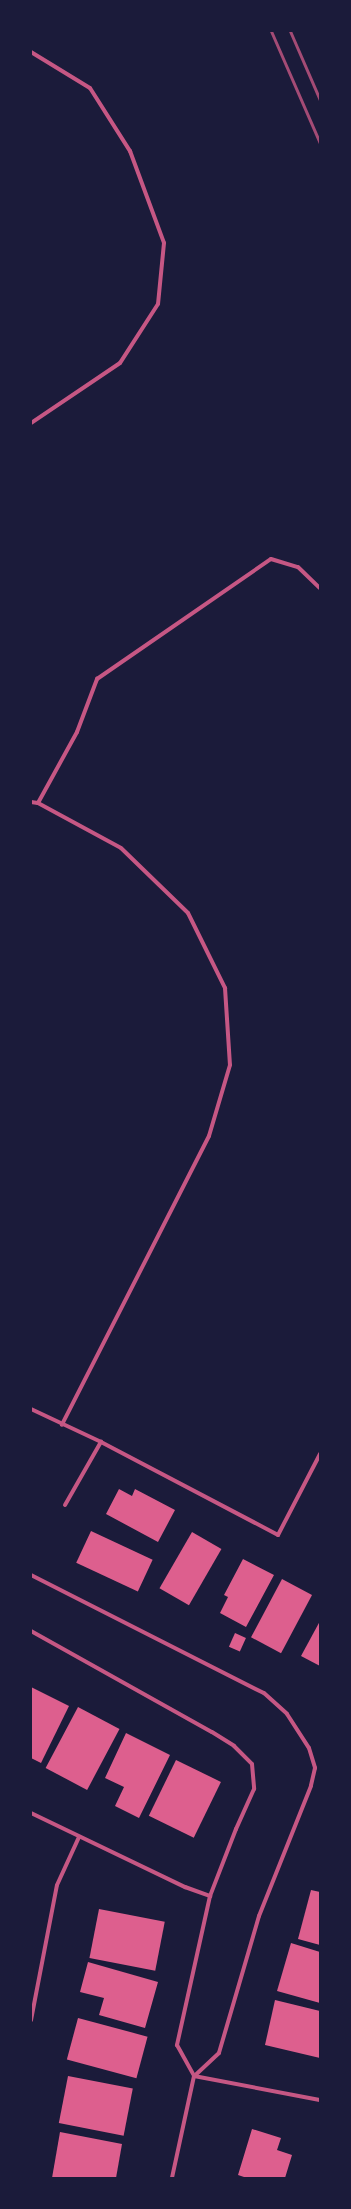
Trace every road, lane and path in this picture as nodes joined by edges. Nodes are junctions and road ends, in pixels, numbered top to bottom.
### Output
1 (31, 52) edge
2 (31, 423) edge
3 (320, 588) edge
4 (31, 802) edge
5 (38, 803) junction
6 (31, 1409) edge
7 (62, 1425) junction
8 (101, 1442) junction
9 (320, 1454) edge
10 (65, 1505) dead end
11 (31, 1575) edge
12 (31, 1631) edge
13 (31, 1813) edge
14 (79, 1837) junction
15 (210, 1896) junction
16 (31, 2020) edge
17 (194, 2076) junction
18 (320, 2100) edge
19 (172, 2178) edge

1 - 2 street
3 - 5 street
4 - 5 street
5 - 7 street
6 - 7 street
7 - 8 street
8 - 9 street
8 - 10 street
11 - 17 street
12 - 15 street
13 - 14 street
14 - 15 street
14 - 16 street
15 - 17 street
17 - 18 street
17 - 19 street

